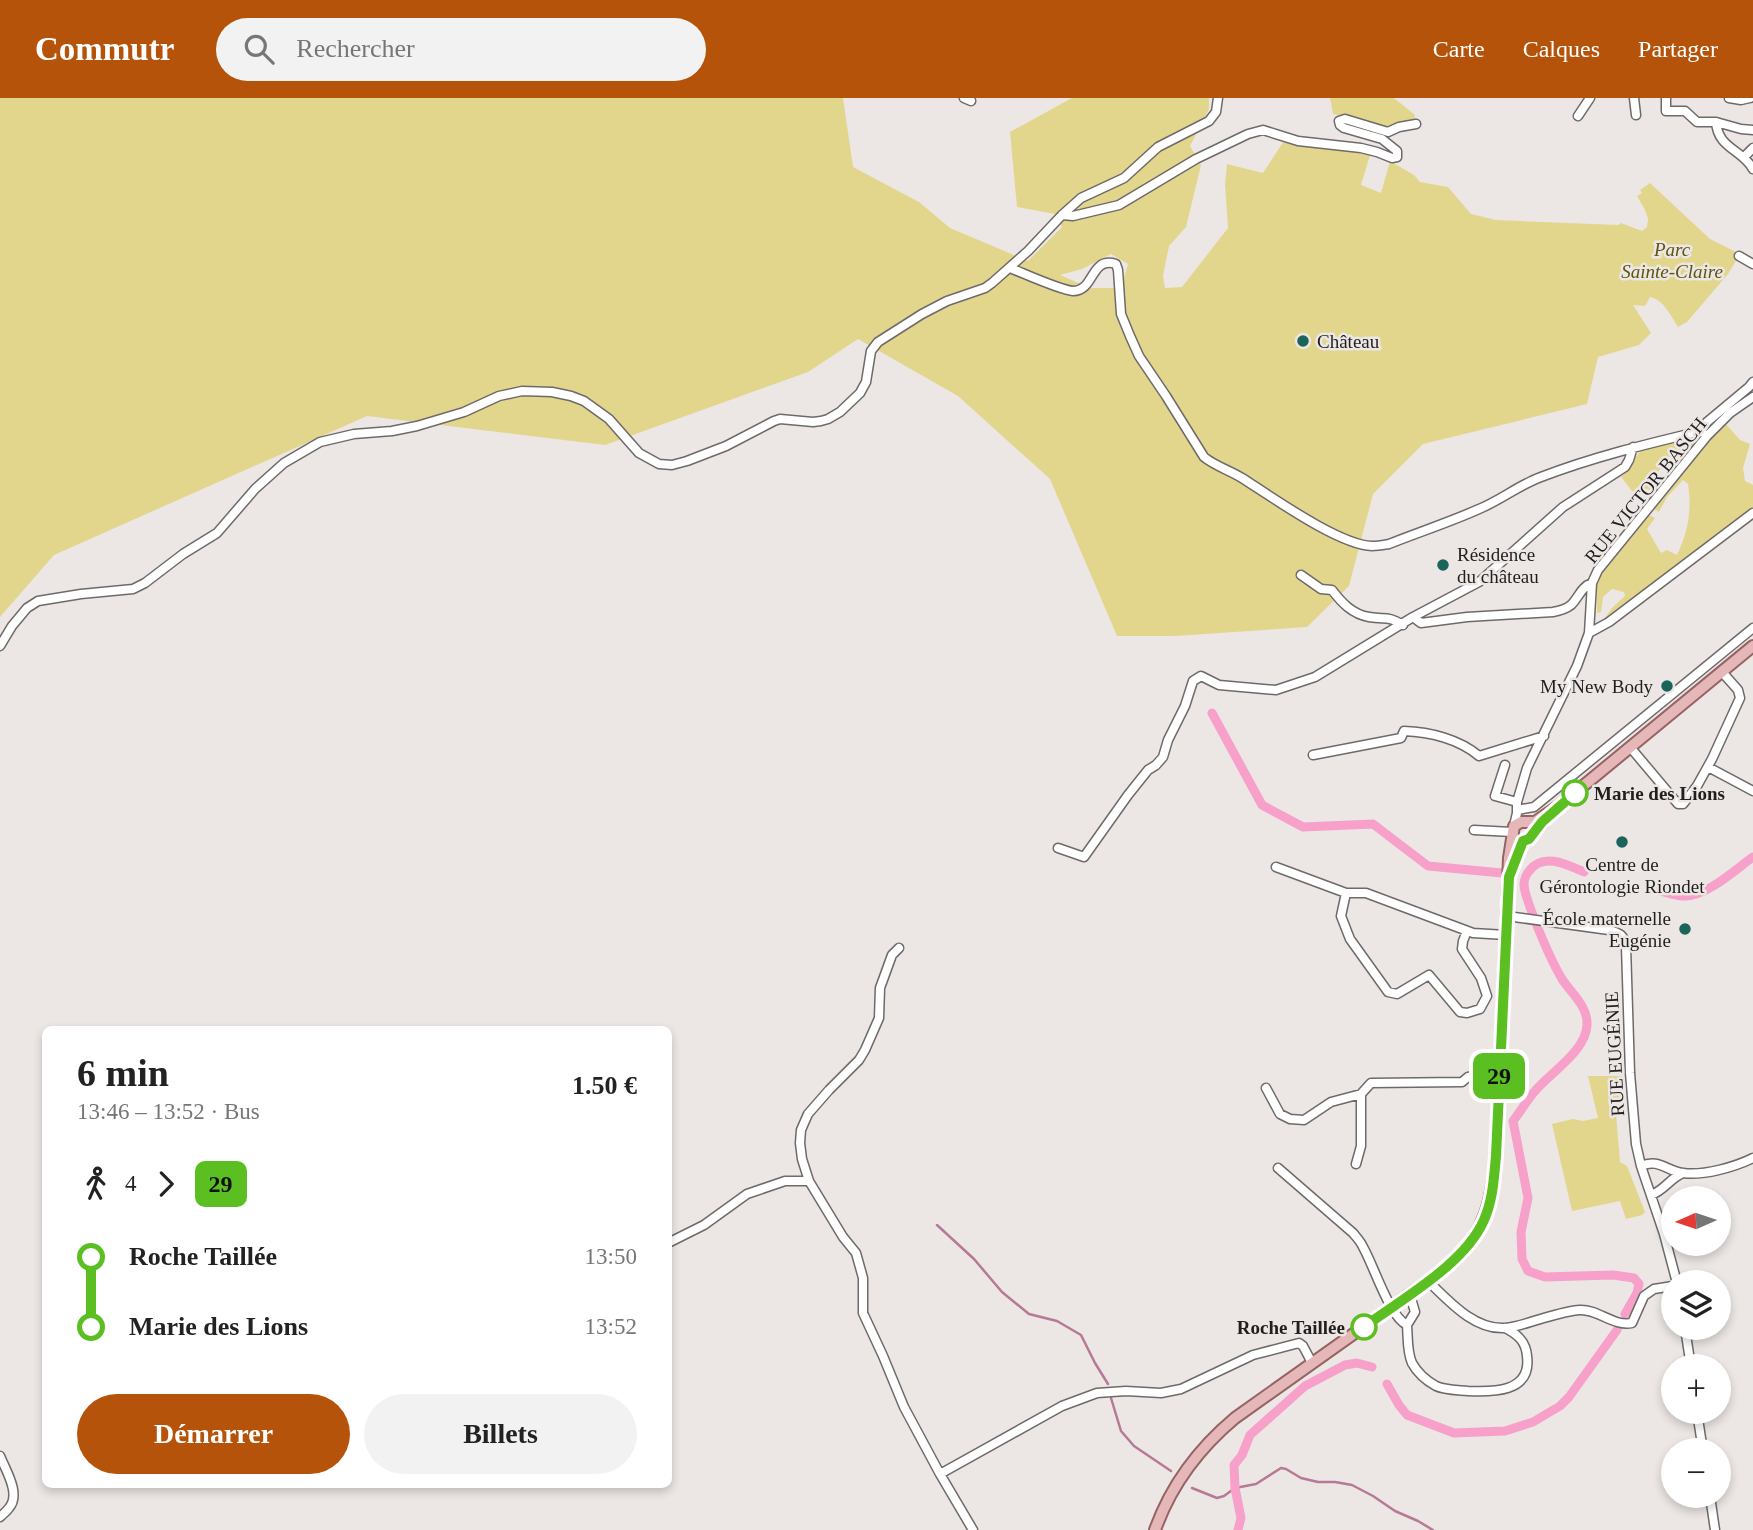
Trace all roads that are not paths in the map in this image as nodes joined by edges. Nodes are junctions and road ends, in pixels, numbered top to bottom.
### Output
1 (1218, 98) edge
2 (1590, 98) edge
3 (1634, 98) edge
4 (1666, 98) edge
5 (1729, 98) edge
6 (1750, 98) edge
7 (1636, 115) dead end
8 (1578, 116) dead end
9 (1716, 122) junction
10 (1416, 124) dead end
11 (1753, 130) edge
12 (1753, 148) edge
13 (1744, 157) junction
14 (1753, 169) edge
15 (1062, 215) junction
16 (1739, 256) dead end
17 (1753, 264) edge
18 (1010, 268) junction
19 (1753, 382) edge
20 (1753, 397) edge
21 (1704, 433) junction
22 (1633, 447) junction
23 (1753, 513) edge
24 (1301, 575) dead end
25 (1592, 583) junction
26 (1413, 617) junction
27 (1403, 625) junction
28 (1753, 628) edge
29 (1589, 634) junction
30 (0, 646) edge
31 (1753, 646) edge
32 (1722, 672) junction
33 (1544, 736) junction
34 (1630, 747) junction
35 (1313, 755) dead end
36 (1505, 765) dead end
37 (1708, 767) junction
38 (1753, 791) edge
39 (1519, 824) junction
40 (1474, 830) dead end
41 (1058, 848) dead end
42 (1276, 867) dead end
43 (1346, 893) junction
44 (1507, 916) junction
45 (1467, 931) junction
46 (1506, 935) junction
47 (899, 948) dead end
48 (1499, 1072) junction
49 (1266, 1088) dead end
50 (1361, 1094) junction
51 (1753, 1158) edge
52 (1356, 1164) dead end
53 (1641, 1166) junction
54 (1278, 1168) dead end
55 (1667, 1168) junction
56 (1683, 1173) junction
57 (810, 1181) junction
58 (1670, 1182) junction
59 (1651, 1195) junction
60 (672, 1241) edge
61 (1673, 1270) edge
62 (1428, 1281) junction
63 (1661, 1288) edge
64 (1410, 1295) junction
65 (1392, 1307) junction
66 (1407, 1325) junction
67 (1506, 1328) junction
68 (1312, 1363) junction
69 (0, 1457) edge
70 (940, 1474) junction
71 (1712, 1508) edge
72 (0, 1517) edge
73 (967, 1525) edge
74 (973, 1530) edge
75 (1155, 1530) edge
76 (1715, 1530) edge

1 - 15 street
2 - 8 street
3 - 7 street
4 - 9 street
5 - 6 street
9 - 11 street
9 - 13 street
10 - 15 street
12 - 13 street
13 - 14 street
15 - 18 street
16 - 17 street
18 - 22 street
18 - 30 street
19 - 21 street
20 - 21 street, RUE VICTOR BASCH
21 - 22 street
21 - 25 street, RUE VICTOR BASCH
22 - 26 street
23 - 29 street
24 - 27 street
25 - 26 street
25 - 29 street, RUE VICTOR BASCH
26 - 27 street
27 - 41 street
28 - 39 street
29 - 33 street, RUE VICTOR BASCH
31 - 32 main road
32 - 34 main road
32 - 37 street
33 - 35 street
33 - 39 street, RUE VICTOR BASCH
34 - 37 street
34 - 39 main road
36 - 39 street
37 - 38 street
39 - 40 street
39 - 44 main road
42 - 43 street
43 - 45 street
43 - 45 street
44 - 46 main road
44 - 53 street, RUE EUGÉNIE
45 - 46 street
46 - 48 main road
47 - 57 street
48 - 50 street
48 - 62 main road
49 - 50 street
50 - 52 street
51 - 56 street
53 - 55 street
53 - 59 street, RUE EUGÉNIE
54 - 65 street
55 - 56 street
55 - 58 street
56 - 58 street
57 - 60 street
57 - 70 street
58 - 59 street
59 - 61 street, RUE EUGÉNIE
62 - 64 main road
62 - 67 street
63 - 67 street
64 - 65 main road
64 - 66 street
65 - 66 street
65 - 68 main road
66 - 67 street
68 - 70 street
68 - 75 main road
69 - 72 street
70 - 73 street
71 - 76 street
73 - 74 street

